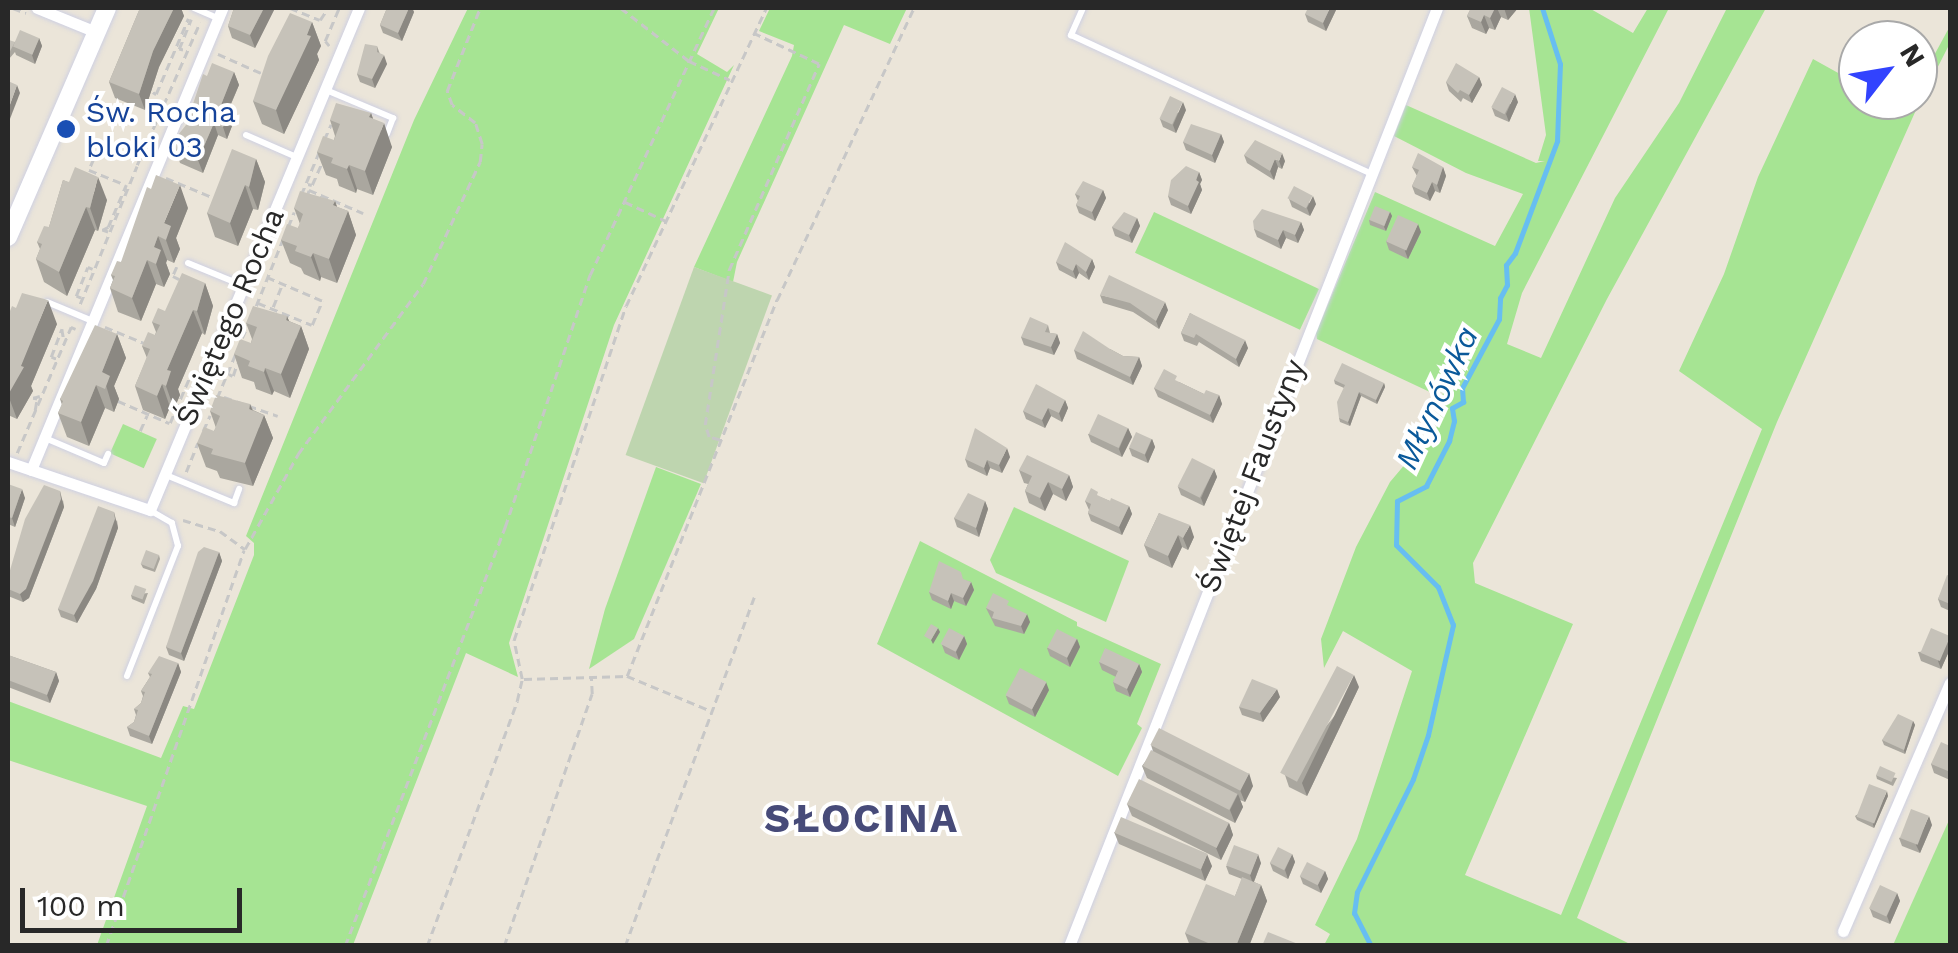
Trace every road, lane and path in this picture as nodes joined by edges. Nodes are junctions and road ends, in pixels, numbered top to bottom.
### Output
1 (37, 8) edge
2 (107, 8) edge
3 (194, 8) edge
4 (290, 8) edge
5 (328, 8) edge
6 (339, 8) edge
7 (359, 8) edge
8 (480, 8) edge
9 (621, 8) edge
10 (714, 8) edge
11 (766, 8) edge
12 (914, 8) edge
13 (1084, 8) edge
14 (1437, 8) edge
15 (220, 13) edge
16 (96, 32) junction
17 (754, 33) junction
18 (184, 51) dead end
19 (340, 51) junction
20 (218, 54) dead end
21 (162, 61) dead end
22 (689, 61) junction
23 (168, 64) junction
24 (177, 68) dead end
25 (262, 73) edge
26 (732, 80) junction
27 (325, 90) junction
28 (152, 92) dead end
29 (334, 115) edge
30 (387, 134) edge
31 (246, 135) dead end
32 (332, 148) edge
33 (297, 157) junction
34 (94, 158) dead end
35 (121, 170) dead end
36 (1372, 174) junction
37 (117, 181) junction
38 (309, 186) junction
39 (306, 200) edge
40 (624, 202) junction
41 (363, 213) dead end
42 (666, 220) junction
43 (9, 231) edge
44 (109, 232) dead end
45 (289, 241) edge
46 (182, 251) dead end
47 (278, 253) junction
48 (188, 263) dead end
49 (165, 265) dead end
50 (176, 269) junction
51 (94, 270) dead end
52 (248, 270) junction
53 (267, 278) junction
54 (190, 284) edge
55 (282, 284) junction
56 (240, 290) junction
57 (50, 292) edge
58 (83, 298) dead end
59 (47, 302) junction
60 (257, 302) junction
61 (272, 309) junction
62 (42, 314) edge
63 (90, 320) junction
64 (65, 341) dead end
65 (240, 343) junction
66 (246, 346) edge
67 (155, 348) edge
68 (240, 356) edge
69 (57, 360) dead end
70 (201, 367) dead end
71 (227, 374) junction
72 (222, 393) junction
73 (41, 397) dead end
74 (220, 405) edge
75 (36, 410) dead end
76 (147, 413) edge
77 (210, 414) junction
78 (216, 416) edge
79 (278, 416) dead end
80 (176, 426) dead end
81 (140, 431) dead end
82 (44, 437) junction
83 (722, 440) junction
84 (108, 454) dead end
85 (8, 462) edge
86 (31, 470) junction
87 (166, 471) junction
88 (239, 489) dead end
89 (150, 510) junction
90 (164, 515) junction
91 (245, 549) junction
92 (754, 597) dead end
93 (127, 676) dead end
94 (627, 676) junction
95 (590, 678) junction
96 (522, 680) junction
97 (1950, 683) edge
98 (711, 710) junction
99 (1843, 931) dead end
100 (106, 946) edge
101 (344, 946) edge
102 (428, 946) edge
103 (504, 946) edge
104 (625, 946) edge
105 (1069, 946) edge

1 - 16 street
2 - 16 street
3 - 15 lane
4 - 5 path
6 - 19 path
7 - 19 street, Świętego Rocha
8 - 91 path
9 - 22 path
10 - 22 path
11 - 17 path
12 - 83 path
13 - 36 lane
14 - 36 street, Świętej Faustyny
15 - 63 street
16 - 43 street
17 - 26 path
17 - 83 path
18 - 23 path
19 - 27 street, Świętego Rocha
20 - 25 path
21 - 23 path
22 - 26 path
22 - 40 path
23 - 24 path
23 - 28 path
26 - 42 path
27 - 30 lane
27 - 33 street, Świętego Rocha
29 - 38 path
31 - 33 lane
32 - 38 path
33 - 52 street, Świętego Rocha
34 - 37 path
35 - 37 path
36 - 105 street, Świętej Faustyny
37 - 44 path
38 - 39 path
38 - 41 path
38 - 47 path
40 - 42 path
40 - 101 path
42 - 96 path
45 - 47 path
46 - 50 path
47 - 53 path
48 - 56 lane
49 - 50 path
50 - 54 path
51 - 58 path
52 - 53 path
52 - 56 street, Świętego Rocha
53 - 55 path
53 - 60 path
55 - 61 path
55 - 61 path
56 - 60 path
56 - 87 street, Świętego Rocha
57 - 59 lane
59 - 62 lane
59 - 63 lane
60 - 61 path
60 - 65 path
63 - 67 path
63 - 82 street
64 - 69 path
65 - 66 path
65 - 71 path
68 - 71 path
70 - 80 path
71 - 72 path
72 - 74 path
72 - 77 path
72 - 79 path
73 - 75 path
76 - 81 path
77 - 78 path
77 - 87 path
82 - 84 lane
82 - 86 street
83 - 94 path
85 - 86 street
86 - 89 street
87 - 88 lane
87 - 89 street, Świętego Rocha
89 - 90 lane
90 - 91 path
90 - 93 lane
91 - 100 path
92 - 98 path
94 - 95 path
94 - 98 path
95 - 96 path
95 - 103 path
96 - 102 path
97 - 99 street
98 - 104 path

